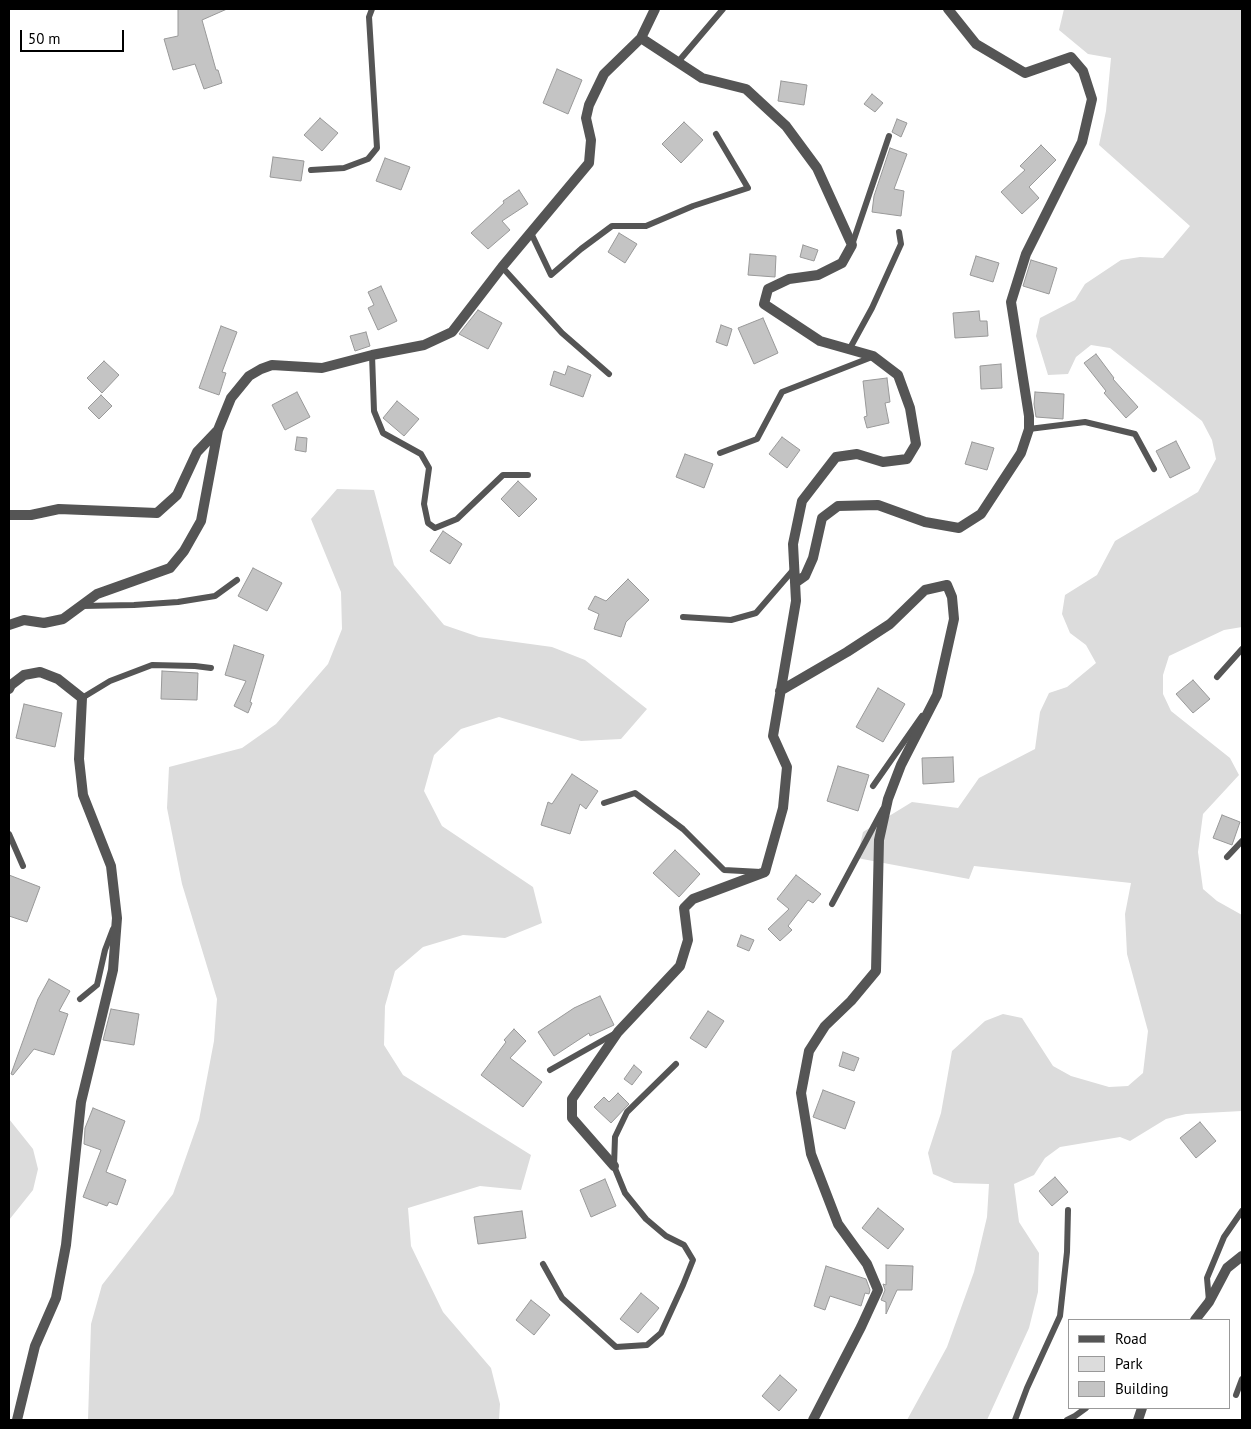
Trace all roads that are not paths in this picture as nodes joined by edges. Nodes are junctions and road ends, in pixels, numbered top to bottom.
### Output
1 (372, 9) edge
2 (655, 9) edge
3 (722, 9) edge
4 (948, 9) edge
5 (641, 38) junction
6 (678, 62) junction
7 (716, 134) dead end
8 (888, 136) dead end
9 (311, 170) dead end
10 (531, 232) junction
11 (899, 232) dead end
12 (852, 245) junction
13 (502, 267) junction
14 (849, 350) junction
15 (372, 355) junction
16 (873, 356) junction
17 (609, 374) dead end
18 (1029, 429) junction
19 (218, 430) junction
20 (720, 453) dead end
21 (1154, 469) dead end
22 (528, 475) dead end
23 (9, 515) edge
24 (794, 569) junction
25 (236, 580) dead end
26 (795, 583) junction
27 (80, 606) junction
28 (683, 617) dead end
29 (9, 626) edge
30 (1242, 649) edge
31 (211, 668) dead end
32 (1217, 677) dead end
33 (9, 689) edge
34 (780, 691) junction
35 (937, 695) junction
36 (82, 698) junction
37 (873, 786) dead end
38 (888, 799) junction
39 (604, 803) dead end
40 (9, 834) edge
41 (1242, 841) edge
42 (1227, 857) dead end
43 (23, 866) dead end
44 (765, 872) junction
45 (832, 904) dead end
46 (117, 918) junction
47 (80, 999) dead end
48 (618, 1032) junction
49 (676, 1064) dead end
50 (550, 1070) dead end
51 (614, 1166) junction
52 (1068, 1210) dead end
53 (1242, 1211) edge
54 (1242, 1256) edge
55 (542, 1264) dead end
56 (1209, 1302) junction
57 (1196, 1319) edge
58 (1242, 1380) edge
59 (1236, 1395) dead end
60 (1085, 1409) edge
61 (17, 1420) edge
62 (813, 1420) edge
63 (1015, 1420) edge
64 (1067, 1420) edge

1 - 9 lane
2 - 5 street
3 - 6 lane
4 - 18 street
5 - 6 street
5 - 10 street
6 - 12 street
7 - 10 lane
8 - 12 lane
10 - 13 street
11 - 14 lane
12 - 14 street
13 - 15 street
13 - 17 lane
14 - 16 street
15 - 19 street
15 - 22 lane
16 - 20 lane
16 - 24 street
18 - 21 lane
18 - 26 street
19 - 23 street
19 - 27 street
24 - 26 street
24 - 28 lane
25 - 27 lane
26 - 34 street
27 - 29 street
30 - 32 lane
31 - 36 lane
33 - 36 street
34 - 35 street
34 - 44 street
35 - 37 lane
35 - 38 street
36 - 46 street
38 - 45 lane
38 - 62 street
39 - 44 lane
40 - 43 lane
41 - 42 lane
44 - 48 street
46 - 47 lane
46 - 61 street
48 - 50 lane
48 - 51 street
49 - 51 lane
51 - 55 lane
52 - 63 lane
53 - 56 lane
54 - 56 street
56 - 57 street
58 - 59 lane
60 - 64 lane

